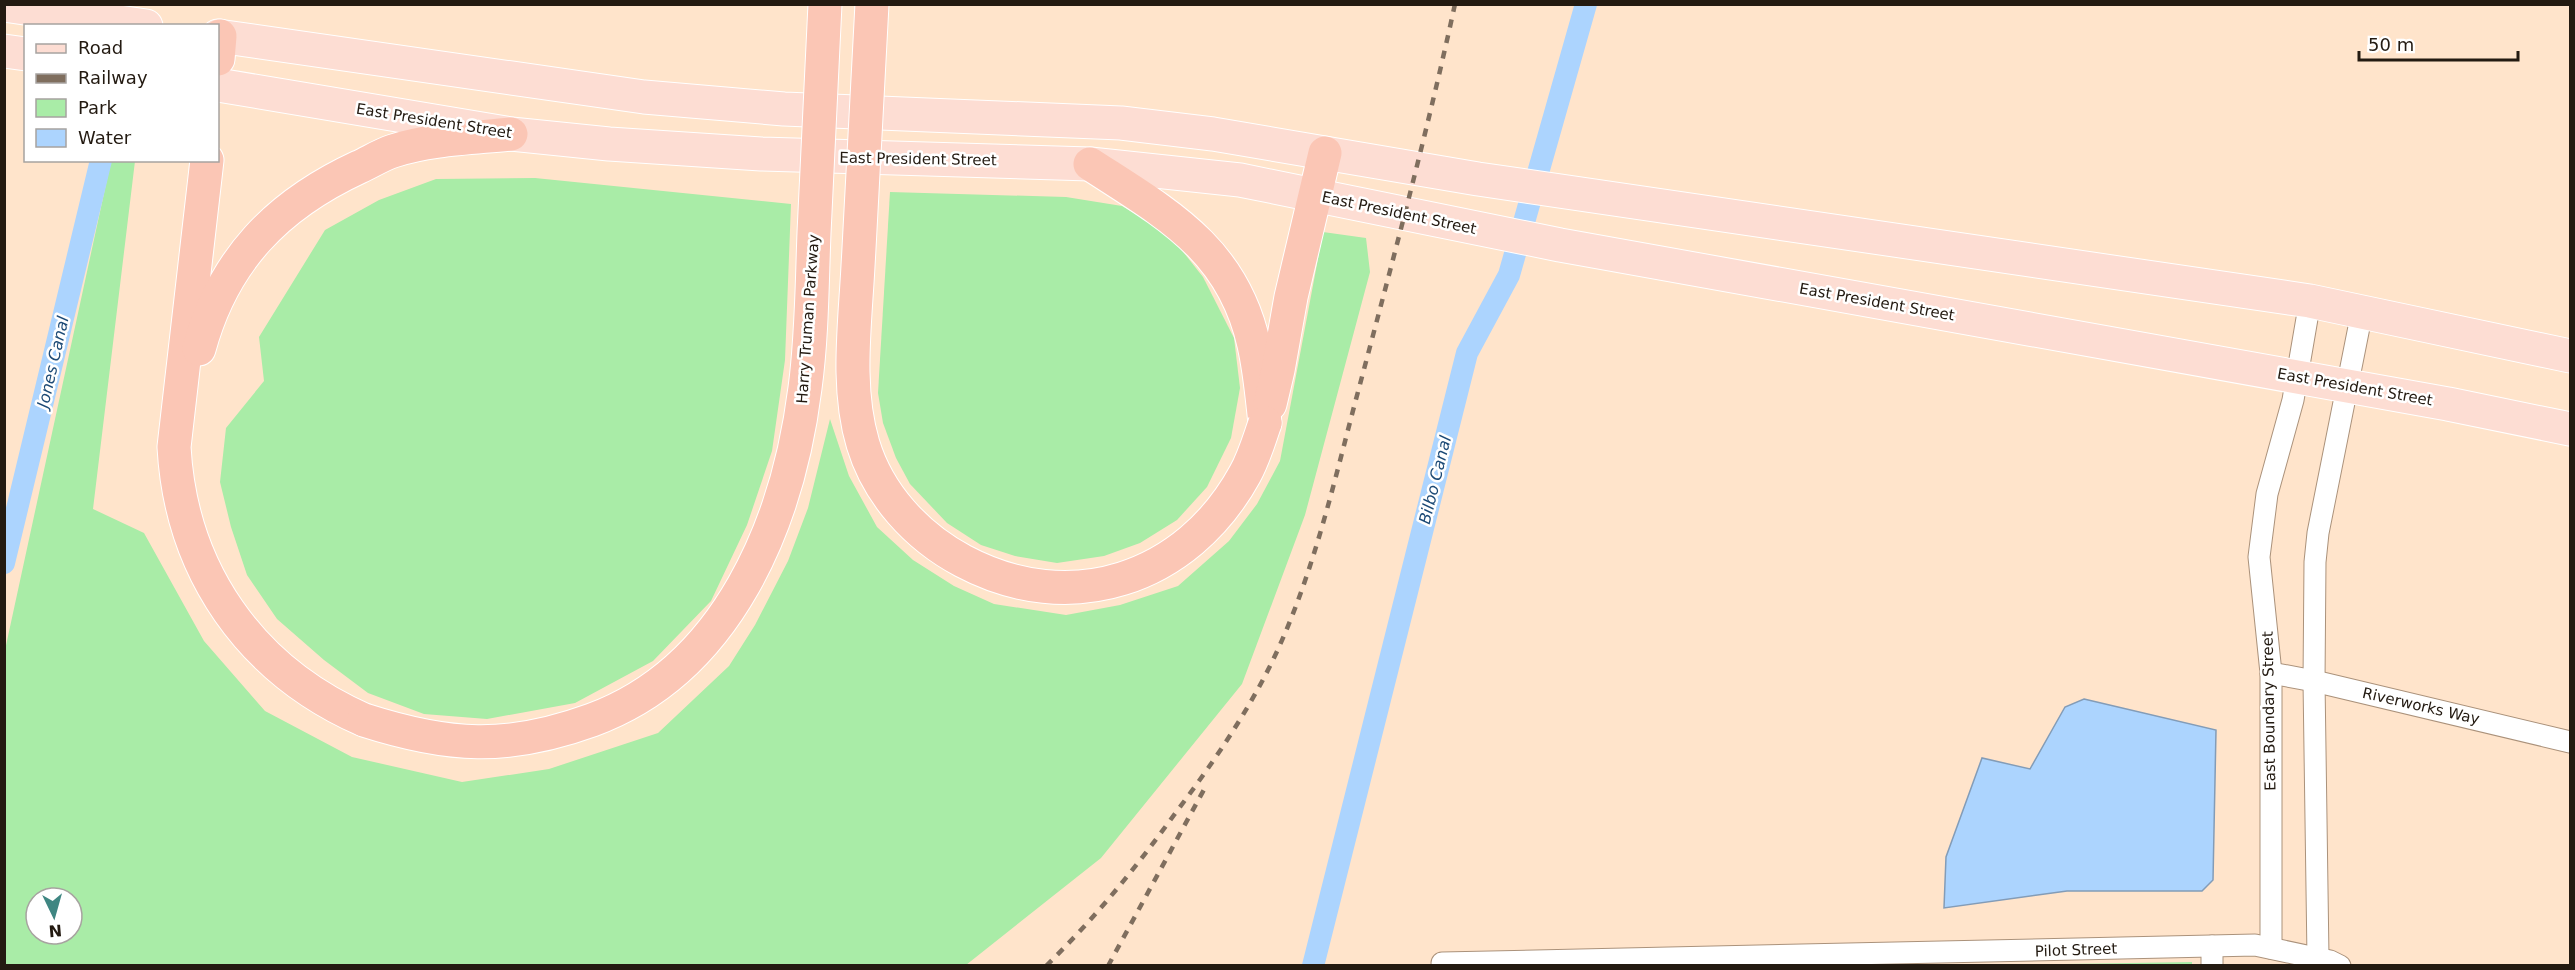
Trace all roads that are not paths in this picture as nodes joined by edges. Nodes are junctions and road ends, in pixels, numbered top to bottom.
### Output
1 (825, 4) edge
2 (872, 4) edge
3 (4, 5) edge
4 (132, 24) edge
5 (219, 43) edge
6 (4, 51) edge
7 (24, 54) edge
8 (219, 85) edge
9 (510, 134) junction
10 (1325, 153) junction
11 (207, 162) edge
12 (1090, 164) junction
13 (1314, 196) junction
14 (2310, 301) junction
15 (2362, 312) junction
16 (2571, 356) edge
17 (2296, 376) junction
18 (2348, 386) junction
19 (1264, 423) junction
20 (2571, 429) edge
21 (174, 447) junction
22 (2271, 673) junction
23 (2314, 681) junction
24 (2571, 742) edge
25 (2271, 948) junction
26 (2212, 956) edge
27 (2318, 958) junction
28 (1738, 961) edge
29 (1600, 962) edge
30 (1442, 963) dead end
31 (2340, 966) edge

1 - 21 highway, Harry Truman Parkway, bridge
2 - 19 highway, bridge
3 - 4 main road
5 - 10 main road
6 - 7 main road
8 - 9 main road, East President Street
9 - 12 main road, East President Street
9 - 21 highway
10 - 13 highway
10 - 14 main road
11 - 21 highway
12 - 13 main road, East President Street
12 - 19 highway
13 - 17 main road, East President Street
13 - 19 highway
14 - 15 main road
14 - 17 street, East Boundary Street
15 - 16 main road
15 - 18 street
17 - 18 main road, East President Street
17 - 22 street, East Boundary Street
18 - 20 main road, East President Street
18 - 23 street
22 - 23 street, Riverworks Way
22 - 25 street, East Boundary Street
23 - 24 street, Riverworks Way
23 - 27 street
25 - 26 street, Pilot Street
25 - 27 street, Pilot Street
26 - 28 street, Pilot Street
27 - 31 street, Pilot Street
28 - 29 street, Pilot Street
29 - 30 street, Pilot Street

